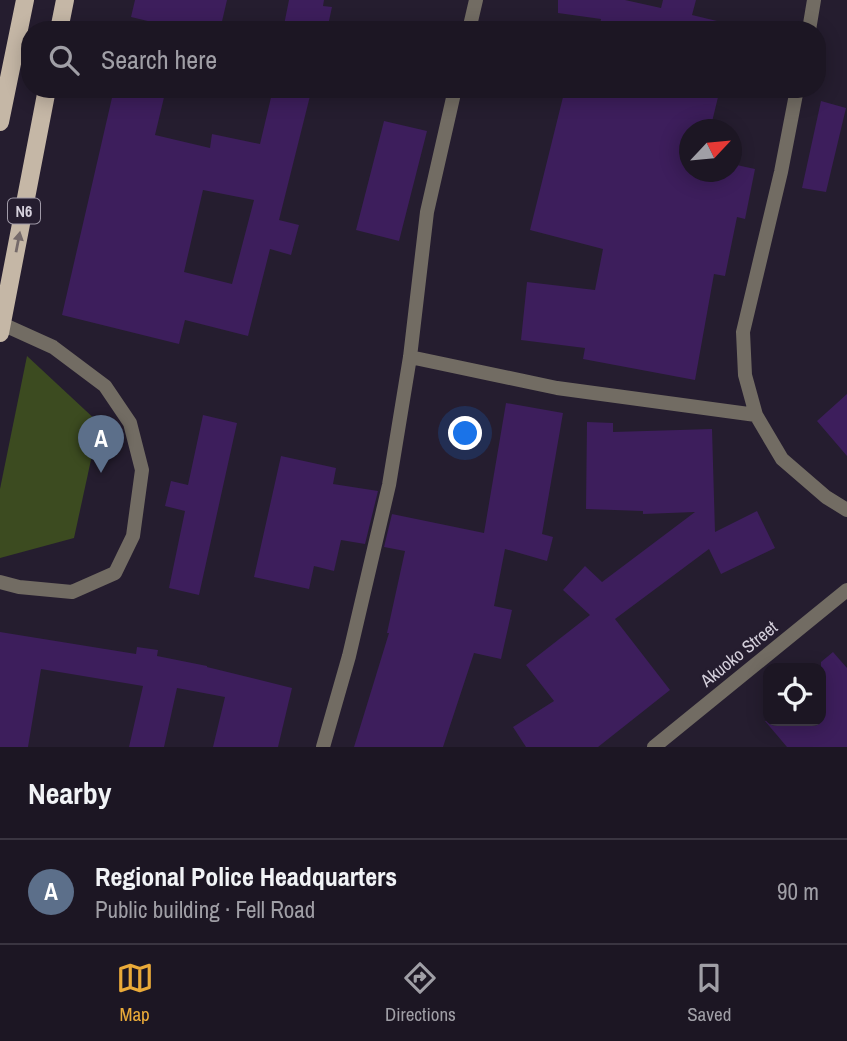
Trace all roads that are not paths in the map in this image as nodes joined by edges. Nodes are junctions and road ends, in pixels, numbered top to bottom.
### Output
1 (25, 0) edge
2 (65, 0) edge
3 (475, 0) edge
4 (814, 0) edge
5 (61, 21) edge
6 (471, 21) edge
7 (810, 21) edge
8 (45, 98) edge
9 (453, 98) edge
10 (795, 98) edge
11 (0, 122) edge
12 (1, 329) edge
13 (410, 357) junction
14 (756, 415) junction
15 (847, 510) edge
16 (0, 582) edge
17 (847, 590) edge
18 (323, 747) edge
19 (654, 747) edge

1 - 11 main road
2 - 5 main road
3 - 6 street
4 - 7 street
12 -> 8 main road, N6
9 - 13 street
10 - 14 street
12 - 16 street
13 - 14 street
13 - 18 street
14 - 15 street
17 - 19 street, Akuoko Street

